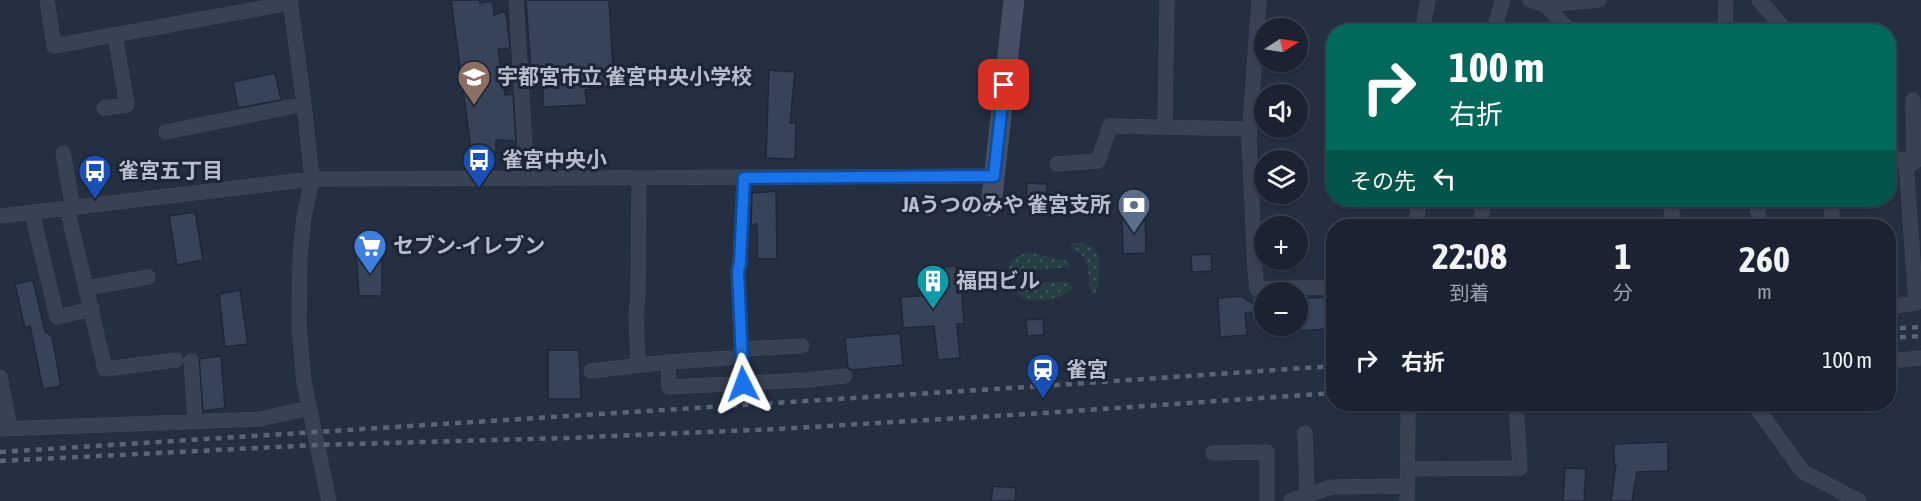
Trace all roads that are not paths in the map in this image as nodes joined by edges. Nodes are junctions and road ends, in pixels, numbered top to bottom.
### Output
1 (47, 0) edge
2 (516, 0) edge
3 (1014, 0) edge
4 (1167, 0) edge
5 (1259, 0) edge
6 (1428, 0) edge
7 (1503, 0) edge
8 (1530, 0) edge
9 (1599, 0) edge
10 (1726, 0) edge
11 (1759, 0) edge
12 (290, 2) edge
13 (1546, 5) junction
14 (1424, 24) edge
15 (1496, 24) edge
16 (1563, 24) edge
17 (1725, 24) edge
18 (1780, 24) edge
19 (115, 35) junction
20 (1913, 100) dead end
21 (304, 104) junction
22 (104, 108) dead end
23 (1165, 127) junction
24 (1250, 129) junction
25 (166, 132) dead end
26 (63, 153) dead end
27 (1896, 158) edge
28 (1057, 164) dead end
29 (1914, 164) edge
30 (994, 176) junction
31 (528, 178) junction
32 (639, 178) junction
33 (744, 178) junction
34 (312, 179) junction
35 (991, 206) dead end
36 (70, 208) junction
37 (32, 213) junction
38 (0, 216) edge
39 (148, 277) dead end
40 (1326, 287) edge
41 (87, 288) junction
42 (1896, 306) edge
43 (92, 309) junction
44 (802, 346) dead end
45 (741, 353) junction
46 (1921, 358) edge
47 (176, 360) dead end
48 (1896, 360) edge
49 (191, 361) dead end
50 (668, 362) junction
51 (638, 365) junction
52 (591, 371) dead end
53 (845, 376) dead end
54 (0, 377) edge
55 (743, 384) junction
56 (309, 408) junction
57 (1410, 411) edge
58 (1516, 411) edge
59 (1759, 411) edge
60 (195, 421) junction
61 (5, 429) edge
62 (1305, 433) dead end
63 (1214, 453) dead end
64 (1408, 469) junction
65 (1408, 486) junction
66 (1307, 495) junction
67 (329, 501) edge
68 (1267, 501) edge
69 (1290, 501) edge
70 (1407, 501) edge
71 (1859, 501) edge

1 - 19 street
2 - 31 street
3 - 30 main road
4 - 23 street
5 - 24 street
6 - 14 street
7 - 15 street
8 - 13 street
9 - 13 street
10 - 17 street
11 - 18 street
12 - 19 street
12 - 21 street
13 - 16 street
19 - 22 street
20 - 29 street
21 - 25 street
21 - 34 street
23 - 24 street
23 - 28 street
24 - 40 street
26 - 36 street
27 - 29 street
29 - 42 street
30 - 33 street
30 - 35 main road
31 - 32 street
31 - 34 street
32 - 33 street
32 - 51 street
33 - 45 street
34 - 36 street
34 - 56 street
36 - 37 street
36 - 41 street
37 - 38 street
37 - 43 street
39 - 41 street
41 - 43 street
43 - 47 street
44 - 45 street
45 - 50 street
45 - 55 street
46 - 48 street
49 - 60 street
50 - 51 street
50 - 55 street
51 - 52 street
53 - 55 street
54 - 61 street
56 - 60 street
56 - 67 street
57 - 64 street
58 - 64 street
59 - 71 street
60 - 61 street
62 - 66 street
63 - 68 street
64 - 65 street
65 - 66 street
65 - 70 street
66 - 69 street

